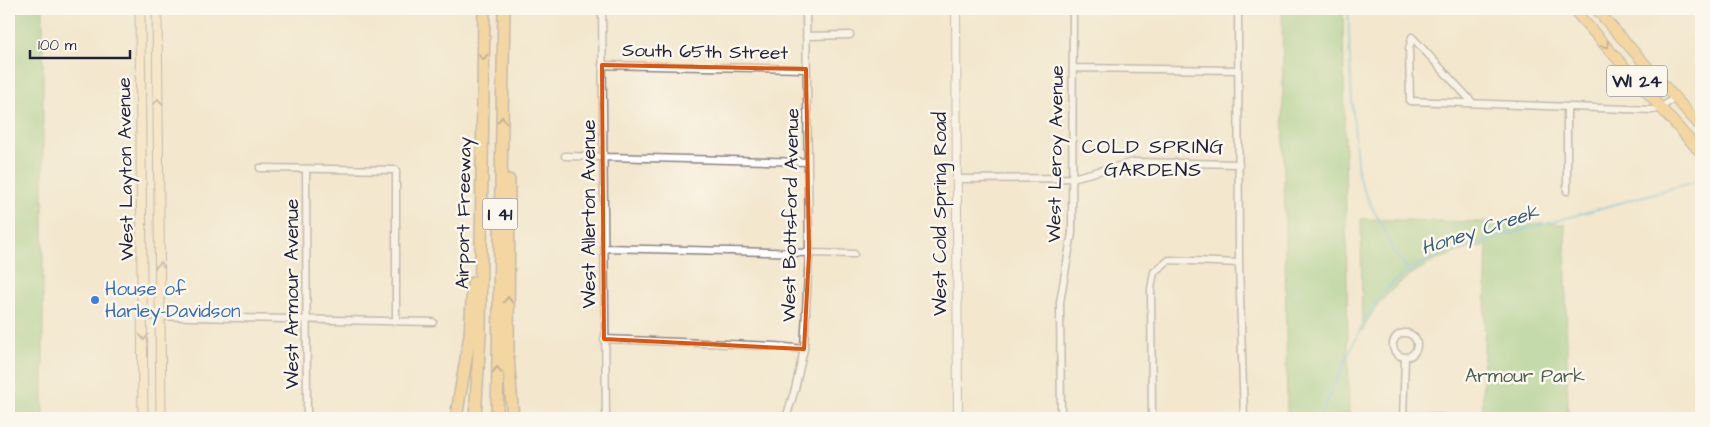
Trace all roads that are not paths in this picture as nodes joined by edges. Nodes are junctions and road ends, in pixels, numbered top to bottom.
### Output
1 (140, 9) edge
2 (157, 9) edge
3 (484, 9) edge
4 (504, 9) edge
5 (602, 9) edge
6 (806, 9) edge
7 (956, 9) edge
8 (1072, 9) edge
9 (1238, 9) edge
10 (1573, 9) edge
11 (1596, 9) edge
12 (850, 35) dead end
13 (806, 36) junction
14 (602, 65) junction
15 (1073, 68) junction
16 (806, 70) junction
17 (1238, 70) junction
18 (1675, 97) junction
19 (1473, 102) junction
20 (1567, 107) junction
21 (1661, 108) junction
22 (1701, 127) edge
23 (502, 150) junction
24 (1701, 153) edge
25 (565, 156) dead end
26 (604, 157) junction
27 (808, 162) junction
28 (1239, 164) junction
29 (260, 168) dead end
30 (306, 169) junction
31 (957, 178) junction
32 (1072, 178) junction
33 (481, 188) junction
34 (1567, 191) dead end
35 (604, 248) junction
36 (809, 254) junction
37 (854, 254) dead end
38 (1239, 263) junction
39 (144, 316) junction
40 (160, 316) junction
41 (307, 319) junction
42 (396, 320) junction
43 (433, 322) dead end
44 (604, 339) junction
45 (804, 350) junction
46 (1405, 358) dead end
47 (144, 418) edge
48 (161, 418) edge
49 (307, 418) edge
50 (456, 418) edge
51 (474, 418) edge
52 (498, 418) edge
53 (513, 418) edge
54 (606, 418) edge
55 (786, 418) edge
56 (958, 418) edge
57 (1061, 418) edge
58 (1152, 418) edge
59 (1244, 418) edge
60 (1403, 418) edge

1 - 39 main road, West Layton Avenue
40 -> 2 main road, West Layton Avenue
3 -> 33 highway, Airport Freeway / I 41
23 -> 4 highway, Airport Freeway / I 41
5 - 14 street, West Allerton Avenue
6 - 13 street, West Bottsford Avenue
7 - 31 street, West Cold Spring Road
8 - 15 street, West Leroy Avenue
9 - 17 street
10 -> 21 main road, WI 24
11 - 18 main road, WI 24
12 - 13 street
13 - 16 street, West Bottsford Avenue
14 - 16 street, South 65th Street
14 - 26 street, West Allerton Avenue
15 - 17 street
15 - 32 street, West Leroy Avenue
16 - 27 street, West Bottsford Avenue
17 - 28 street
18 - 21 street
18 - 22 main road, WI 24
19 - 19 street
19 - 20 street
20 - 21 street
20 - 34 street
21 - 24 main road, WI 24
52 -> 23 highway, Airport Freeway / I 41
53 -> 23 highway
25 - 26 street
26 - 27 street
26 - 35 street, West Allerton Avenue
27 - 36 street, West Bottsford Avenue
28 - 32 street
28 - 38 street
29 - 30 street
30 - 41 street, West Armour Avenue
30 - 42 street
31 - 32 street
31 - 56 street, West Cold Spring Road
32 - 57 street, West Leroy Avenue
33 - 50 highway
33 - 51 highway, Airport Freeway / I 41
35 - 36 street
35 - 44 street, West Allerton Avenue
36 - 37 street
36 - 45 street, West Bottsford Avenue
38 - 58 street
38 - 59 street
39 - 40 street
39 -> 47 main road, West Layton Avenue
40 - 41 street
40 - 48 main road, West Layton Avenue
41 - 42 street
41 - 49 street, West Armour Avenue
42 - 43 street
44 - 45 street
44 - 54 street, West Allerton Avenue
45 - 55 street, West Bottsford Avenue
46 - 60 street

